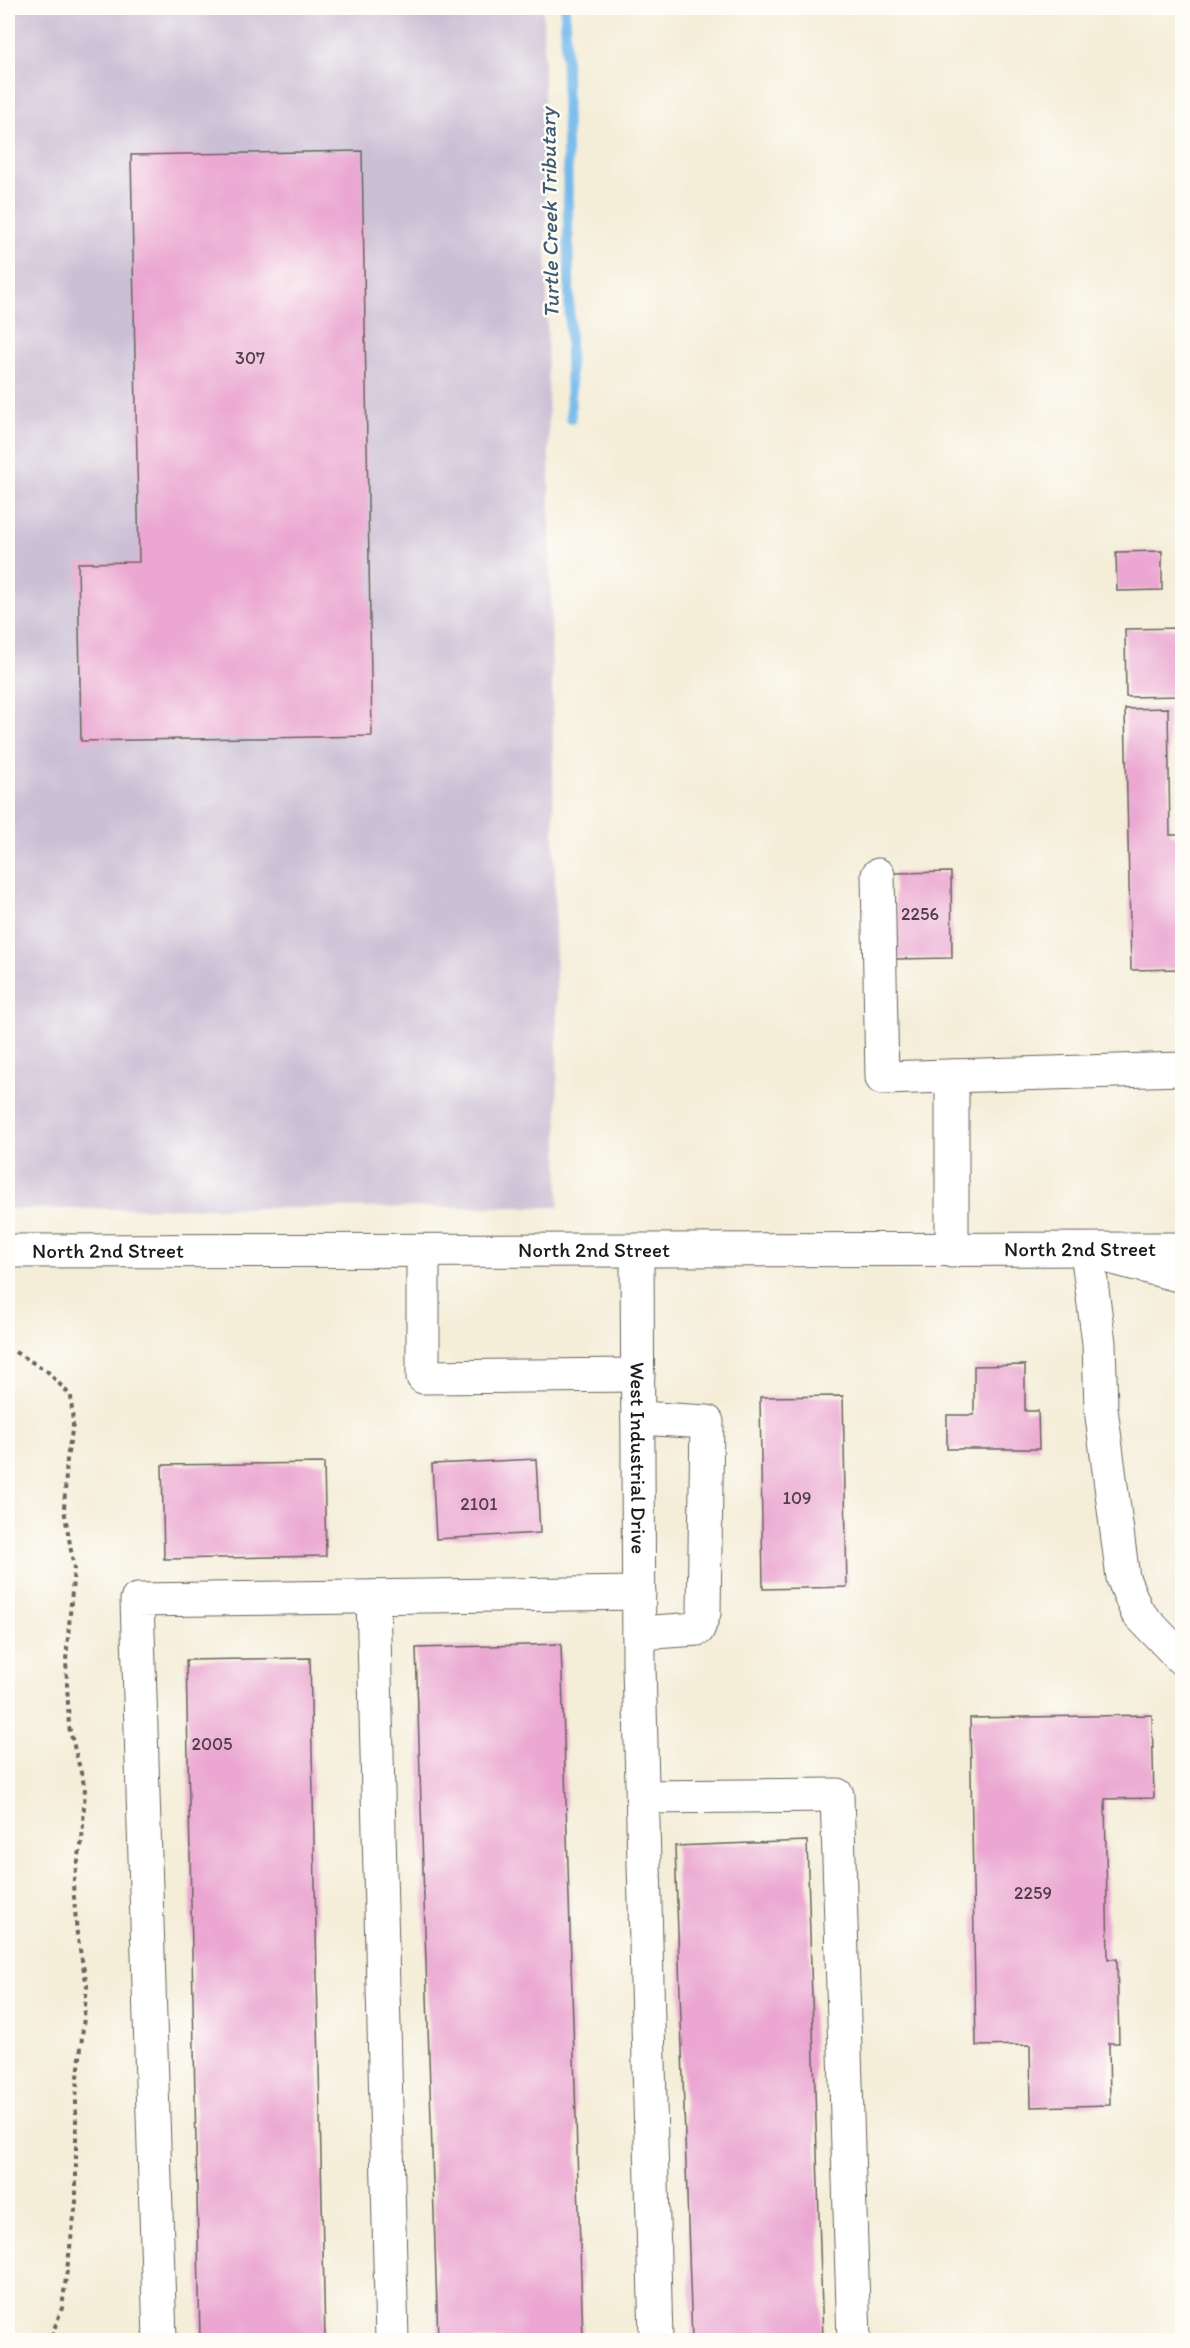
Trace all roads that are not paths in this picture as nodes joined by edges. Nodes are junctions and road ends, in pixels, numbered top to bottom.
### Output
1 (878, 875) dead end
2 (1182, 1069) edge
3 (952, 1076) junction
4 (1182, 1250) edge
5 (8, 1251) edge
6 (423, 1251) junction
7 (637, 1251) junction
8 (952, 1251) junction
9 (1087, 1251) junction
10 (1182, 1276) edge
11 (638, 1376) junction
12 (638, 1418) junction
13 (639, 1593) junction
14 (373, 1597) junction
15 (639, 1633) junction
16 (1182, 1659) edge
17 (643, 1797) junction
18 (160, 2340) edge
19 (392, 2340) edge
20 (656, 2340) edge
21 (854, 2340) edge

1 - 3 main road
2 - 3 main road
3 - 8 main road
4 - 9 main road, North 2nd Street
5 - 6 main road, North 2nd Street
6 - 7 main road, North 2nd Street
6 - 11 main road
7 - 8 main road, North 2nd Street
7 - 11 main road, West Industrial Drive
8 - 9 main road, North 2nd Street
9 - 10 main road
9 - 16 main road
11 - 12 main road, West Industrial Drive
12 - 13 main road, West Industrial Drive
12 - 15 main road
13 - 14 main road
13 - 15 main road, West Industrial Drive
14 - 18 main road
14 - 19 main road
15 - 17 main road, West Industrial Drive
17 - 20 main road, West Industrial Drive
17 - 21 main road

